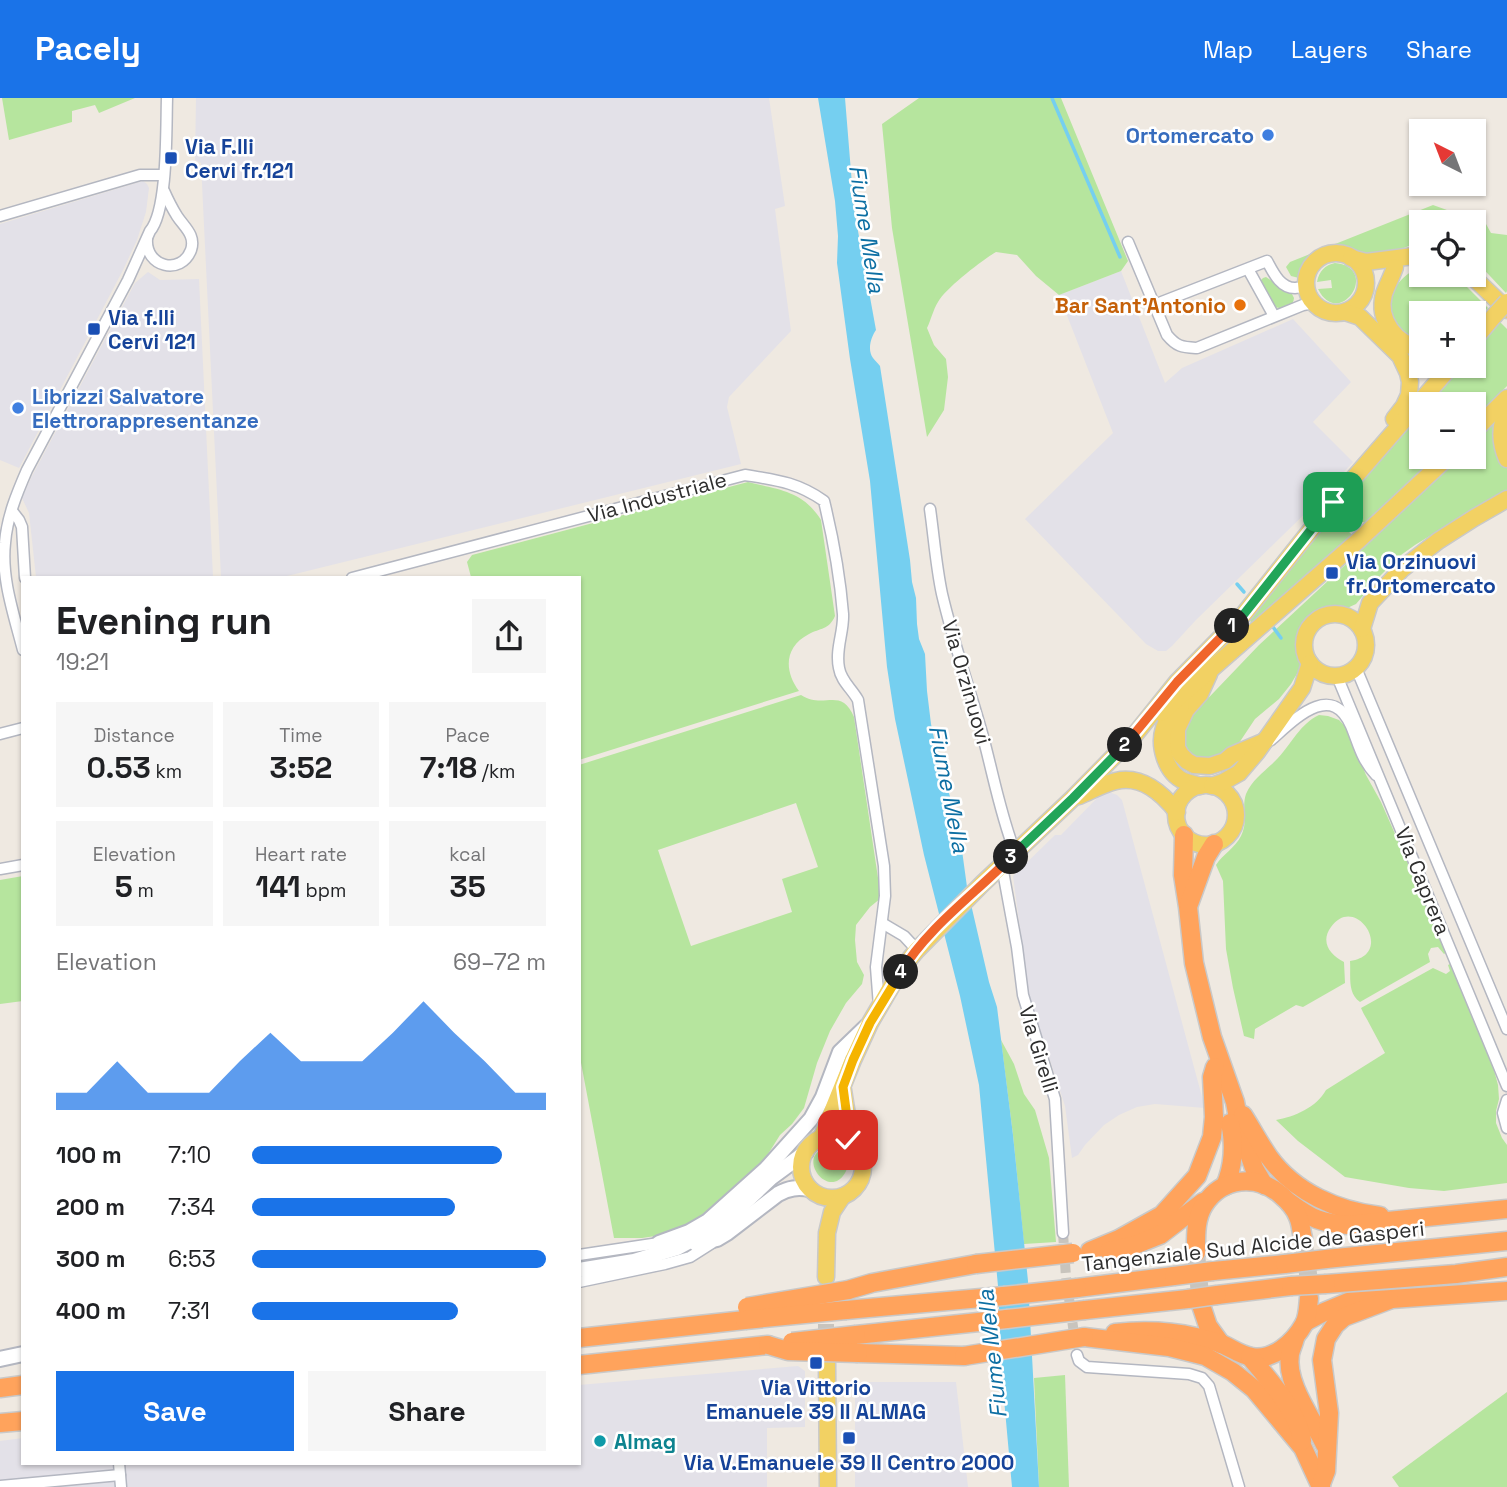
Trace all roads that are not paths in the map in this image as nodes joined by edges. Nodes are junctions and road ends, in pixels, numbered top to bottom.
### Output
1 (167, 98) edge
2 (163, 175) junction
3 (163, 187) junction
4 (0, 216) edge
5 (182, 223) junction
6 (155, 225) junction
7 (147, 238) junction
8 (1128, 242) dead end
9 (1349, 257) junction
10 (152, 258) junction
11 (1408, 260) edge
12 (1248, 269) junction
13 (128, 280) junction
14 (1307, 285) junction
15 (1479, 287) edge
16 (1364, 292) junction
17 (1507, 302) edge
18 (1314, 303) junction
19 (1154, 305) junction
20 (1345, 312) junction
21 (1498, 315) edge
22 (1274, 316) junction
23 (1391, 332) junction
24 (1409, 345) edge
25 (1441, 378) edge
26 (1507, 398) edge
27 (1507, 411) edge
28 (1486, 419) edge
29 (1507, 459) edge
30 (1366, 465) junction
31 (1435, 469) edge
32 (1507, 499) edge
33 (930, 509) dead end
34 (12, 511) junction
35 (2, 540) edge
36 (25, 576) edge
37 (360, 576) edge
38 (3, 580) edge
39 (1370, 603) junction
40 (1346, 616) junction
41 (1362, 629) junction
42 (21, 643) edge
43 (1310, 663) junction
44 (1356, 668) junction
45 (1209, 672) junction
46 (1332, 675) junction
47 (1302, 688) junction
48 (21, 729) edge
49 (0, 734) edge
50 (1133, 737) junction
51 (1261, 747) junction
52 (1239, 773) junction
53 (1382, 781) junction
54 (1206, 786) junction
55 (1073, 798) junction
56 (1233, 802) junction
57 (1177, 812) junction
58 (1184, 835) junction
59 (1214, 844) junction
60 (1016, 852) junction
61 (21, 865) edge
62 (1002, 866) junction
63 (0, 869) edge
64 (21, 872) edge
65 (0, 876) edge
66 (1188, 907) junction
67 (882, 923) junction
68 (917, 950) junction
69 (879, 1006) junction
70 (870, 1023) junction
71 (1507, 1029) edge
72 (1212, 1037) junction
73 (1215, 1067) junction
74 (1507, 1086) edge
75 (843, 1087) junction
76 (1507, 1100) edge
77 (1235, 1101) junction
78 (1507, 1128) edge
79 (821, 1139) junction
80 (857, 1148) junction
81 (806, 1152) junction
82 (1264, 1185) junction
83 (1225, 1186) junction
84 (813, 1191) junction
85 (842, 1197) junction
86 (1209, 1199) junction
87 (1290, 1203) junction
88 (1507, 1209) edge
89 (1408, 1220) junction
90 (827, 1233) junction
91 (1063, 1233) tunnel mouth
92 (699, 1237) junction
93 (1303, 1238) tunnel mouth
94 (717, 1239) junction
95 (1507, 1241) edge
96 (659, 1243) junction
97 (677, 1248) junction
98 (1081, 1252) junction
99 (1196, 1253) tunnel mouth
100 (581, 1255) edge
101 (1507, 1267) edge
102 (581, 1270) edge
103 (827, 1277) dead end
104 (581, 1282) edge
105 (1507, 1291) edge
106 (1309, 1298) tunnel mouth
107 (1389, 1300) junction
108 (1194, 1302) junction
109 (746, 1314) junction
110 (1301, 1329) junction
111 (1084, 1337) junction
112 (581, 1338) edge
113 (857, 1344) junction
114 (1221, 1344) junction
115 (0, 1352) edge
116 (21, 1353) edge
117 (21, 1354) edge
118 (1077, 1355) dead end
119 (1250, 1357) junction
120 (0, 1359) edge
121 (827, 1363) tunnel mouth
122 (581, 1365) edge
123 (21, 1385) edge
124 (0, 1388) edge
125 (21, 1420) edge
126 (0, 1423) edge
127 (1303, 1448) junction
128 (1326, 1448) junction
129 (119, 1465) edge
130 (120, 1475) junction
131 (0, 1486) edge
132 (1321, 1486) edge
133 (121, 1487) edge
134 (828, 1487) edge
135 (1239, 1487) edge

1 - 2 street
2 - 3 street
2 - 4 street
3 - 5 street
3 - 6 street
5 - 6 street
5 - 10 street
6 - 7 street
7 - 10 street
7 - 13 street
8 - 19 street
9 - 11 main road
9 - 14 main road
9 - 16 main road
10 - 13 street
11 - 16 main road
11 - 23 main road
12 - 14 street
12 - 19 street
12 - 22 street
13 - 34 street
14 - 18 main road
15 - 21 main road
16 - 20 main road
16 - 23 main road
17 - 21 main road, bridge
18 - 20 main road
18 - 22 street
19 - 22 street
20 - 30 main road
23 - 24 main road
25 - 30 main road
26 - 28 main road
27 - 29 main road
30 - 50 main road
31 - 45 main road
32 - 39 main road
33 - 60 street, Via Orzinuovi
34 - 35 street
34 - 36 street
35 - 38 street
37 - 67 street, Via Industriale
38 - 42 street
39 - 40 main road
39 - 41 main road
40 - 41 main road
40 - 43 main road
41 - 44 main road
43 - 46 main road
43 - 47 main road
44 - 46 main road
44 - 71 street, Via Caprera
45 - 50 main road
45 - 51 main road
45 - 54 main road
46 - 47 main road
46 - 53 street, Via Caprera
47 - 51 main road
48 - 49 street
50 - 55 main road
51 - 52 main road
51 - 53 street
52 - 54 main road
52 - 56 main road
53 - 74 street, Via Caprera
54 - 56 main road
54 - 57 main road
55 - 57 main road
55 - 60 main road
56 - 59 main road
57 - 58 main road
58 - 59 main road
58 - 66 highway
59 - 66 highway
60 - 62 main road
61 - 63 street
62 - 68 main road
62 - 91 street, Via Girelli
64 - 65 street
66 - 72 highway
67 - 68 street
67 - 69 street, Via Industriale
68 - 69 main road
69 - 70 main road
70 - 75 main road
70 - 96 street
72 - 73 highway
72 - 77 highway
73 - 83 highway
73 - 98 highway
75 - 79 main road
75 - 80 main road
76 - 78 street
77 - 82 highway
77 - 89 highway
79 - 80 main road
79 - 81 main road
80 - 85 main road
81 - 84 main road
81 - 92 street
82 - 83 highway
82 - 87 highway
83 - 86 highway
84 - 85 main road
84 - 90 main road
84 - 94 street
85 - 90 main road
86 - 98 highway
86 - 99 highway
87 - 89 highway
87 - 93 highway
88 - 89 highway
90 - 103 main road
92 - 96 street
92 - 97 street
94 - 97 street
94 - 104 street
95 - 109 highway, Tangenziale Sud Alcide de Gasperi, bridge
96 - 100 street
97 - 102 street
98 - 109 highway, bridge
101 - 108 highway, bridge
105 - 107 highway
106 - 110 highway
107 - 110 highway
107 - 128 highway
108 - 113 highway, bridge
108 - 114 highway
109 - 112 highway
110 - 119 highway
110 - 128 highway
111 - 113 highway, bridge
111 - 114 highway
111 - 127 highway
113 - 122 highway, bridge
114 - 119 highway
115 - 116 street
117 - 120 street
118 - 135 street
119 - 127 highway
121 - 134 main road
123 - 124 highway
125 - 126 highway
127 - 132 highway
128 - 132 highway
129 - 130 street
130 - 131 street
130 - 133 street

